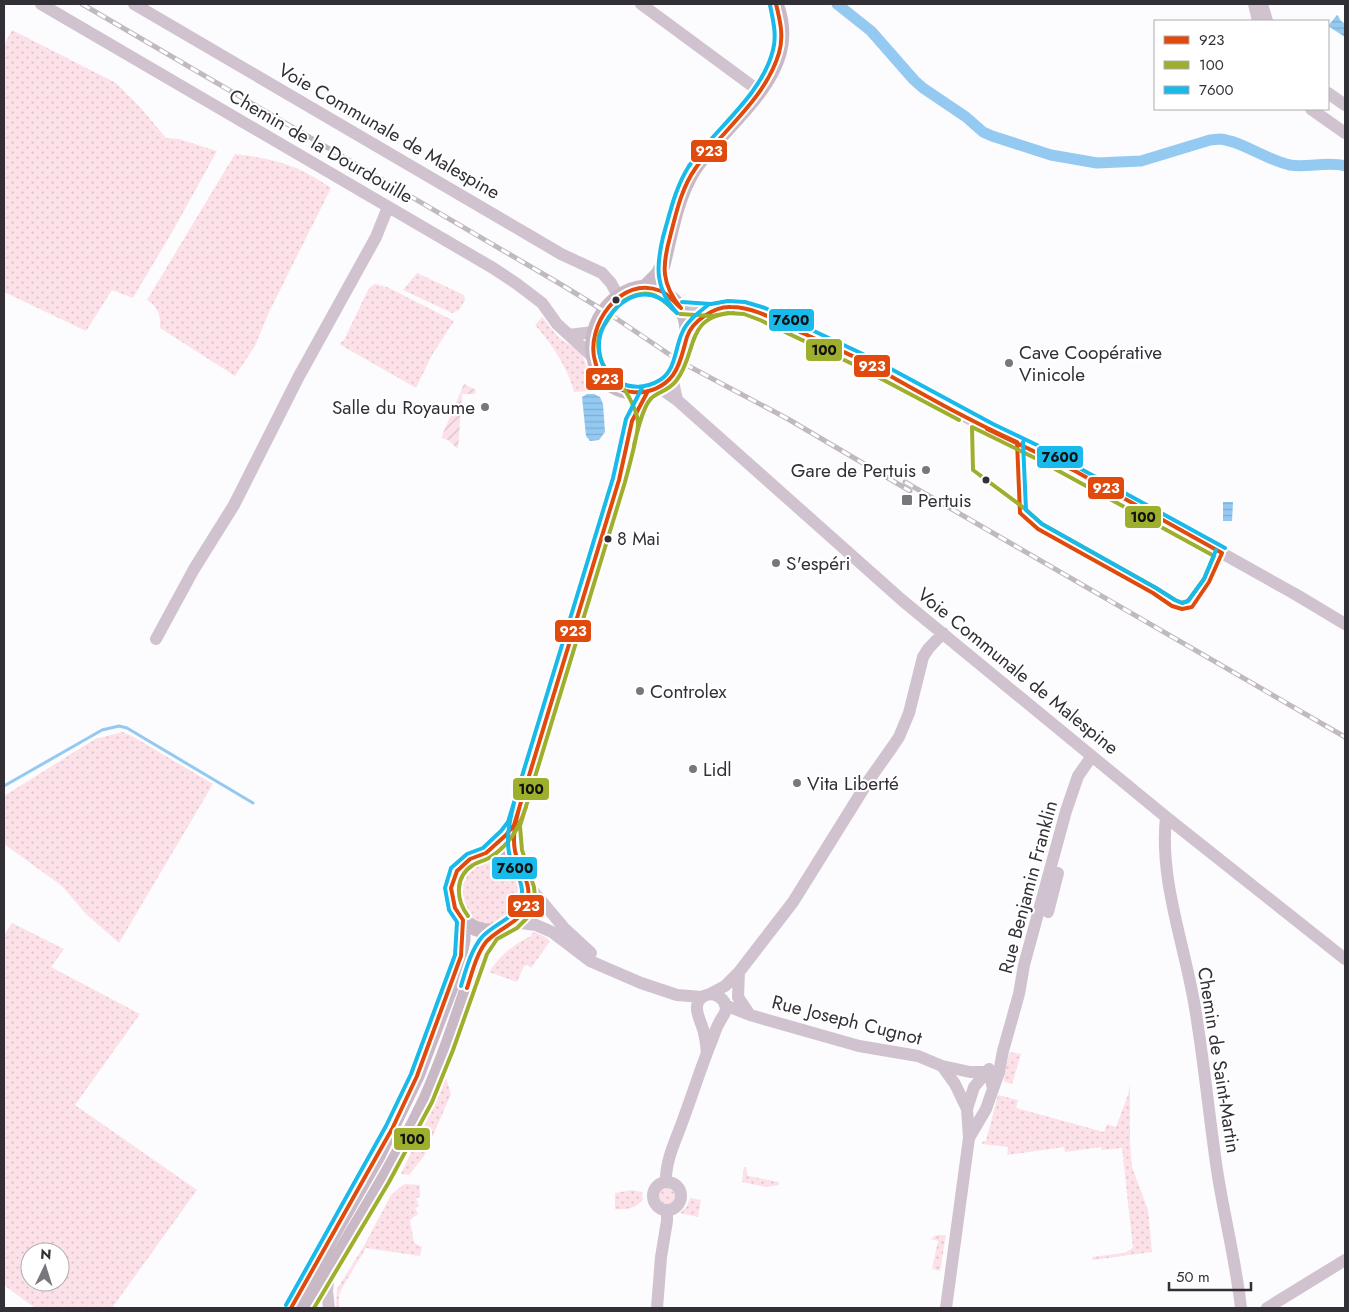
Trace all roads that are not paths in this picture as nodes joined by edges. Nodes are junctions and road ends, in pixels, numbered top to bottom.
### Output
1 (42, 4) edge
2 (134, 4) edge
3 (641, 4) edge
4 (776, 4) edge
5 (1254, 4) edge
6 (1262, 4) edge
7 (1258, 20) edge
8 (1267, 20) edge
9 (759, 91) junction
10 (1329, 94) edge
11 (1345, 105) edge
12 (1312, 110) edge
13 (1345, 133) edge
14 (388, 207) junction
15 (663, 265) junction
16 (645, 287) junction
17 (618, 296) junction
18 (677, 304) junction
19 (712, 310) junction
20 (594, 332) junction
21 (569, 335) junction
22 (687, 336) junction
23 (593, 357) junction
24 (672, 377) junction
25 (616, 389) junction
26 (654, 389) junction
27 (677, 400) junction
28 (632, 421) junction
29 (1345, 624) edge
30 (943, 633) junction
31 (156, 639) dead end
32 (1092, 756) junction
33 (1166, 817) junction
34 (514, 825) junction
35 (486, 853) junction
36 (520, 868) junction
37 (528, 885) junction
38 (464, 920) junction
39 (514, 922) junction
40 (499, 930) junction
41 (1345, 959) edge
42 (606, 967) junction
43 (739, 972) junction
44 (677, 995) junction
45 (706, 996) junction
46 (724, 1011) junction
47 (698, 1014) junction
48 (746, 1014) junction
49 (1003, 1051) junction
50 (707, 1052) junction
51 (942, 1066) junction
52 (985, 1072) junction
53 (955, 1084) junction
54 (991, 1095) junction
55 (970, 1096) junction
56 (968, 1109) junction
57 (969, 1138) junction
58 (666, 1182) junction
59 (667, 1210) junction
60 (1345, 1260) edge
61 (329, 1270) junction
62 (290, 1308) edge
63 (308, 1308) edge
64 (329, 1308) edge
65 (657, 1308) edge
66 (946, 1308) edge
67 (1241, 1308) edge
68 (1267, 1308) edge

1 - 14 street, Chemin de la Dourdouille
2 - 17 street, Voie Communale de Malespine
3 - 9 street
4 - 9 main road
5 - 7 street
6 - 8 street
9 - 15 main road
10 - 11 street
12 - 13 street
14 - 21 street, Chemin de la Dourdouille
14 - 31 street
15 - 16 main road
15 - 18 main road
16 - 17 main road
16 - 18 main road
17 - 20 main road
18 - 19 street
18 - 22 main road
19 - 22 street
19 - 29 street
20 - 21 street
20 - 23 main road
21 - 23 street, Chemin de la Dourdouille
22 - 24 main road
23 - 25 main road
24 - 26 main road
24 - 27 street
25 - 26 main road
25 - 28 main road
26 - 27 street, Voie Communale de Malespine
26 - 28 main road
27 - 30 street, Voie Communale de Malespine
28 - 34 main road
30 - 32 street, Voie Communale de Malespine
30 - 43 street
32 - 33 street, Voie Communale de Malespine
32 - 49 street, Rue Benjamin Franklin
33 - 41 street, Voie Communale de Malespine
33 - 67 street, Chemin de Saint-Martin
34 - 35 main road
34 - 36 main road
35 - 36 main road
35 - 38 main road
36 - 37 main road
37 - 39 main road
37 - 42 street
38 - 40 main road
38 - 62 main road
39 - 40 main road
39 - 42 street
40 - 61 main road
42 - 44 street
43 - 45 street
43 - 46 street
43 - 48 street
44 - 45 street
44 - 47 street
45 - 46 street
45 - 47 street
46 - 47 street
46 - 48 street, Rue Joseph Cugnot
46 - 50 street
47 - 50 street
48 - 51 street, Rue Joseph Cugnot
49 - 52 street
49 - 54 street, Rue Benjamin Franklin
50 - 58 street
51 - 52 street, Rue Joseph Cugnot
51 - 53 street
52 - 54 street
52 - 55 street
53 - 55 street
53 - 56 street
54 - 55 street
54 - 57 street, Rue Benjamin Franklin
55 - 56 street
56 - 57 street
57 - 66 street
58 - 59 street
58 - 59 street
59 - 65 street
60 - 68 street
61 - 63 main road
61 - 64 street

